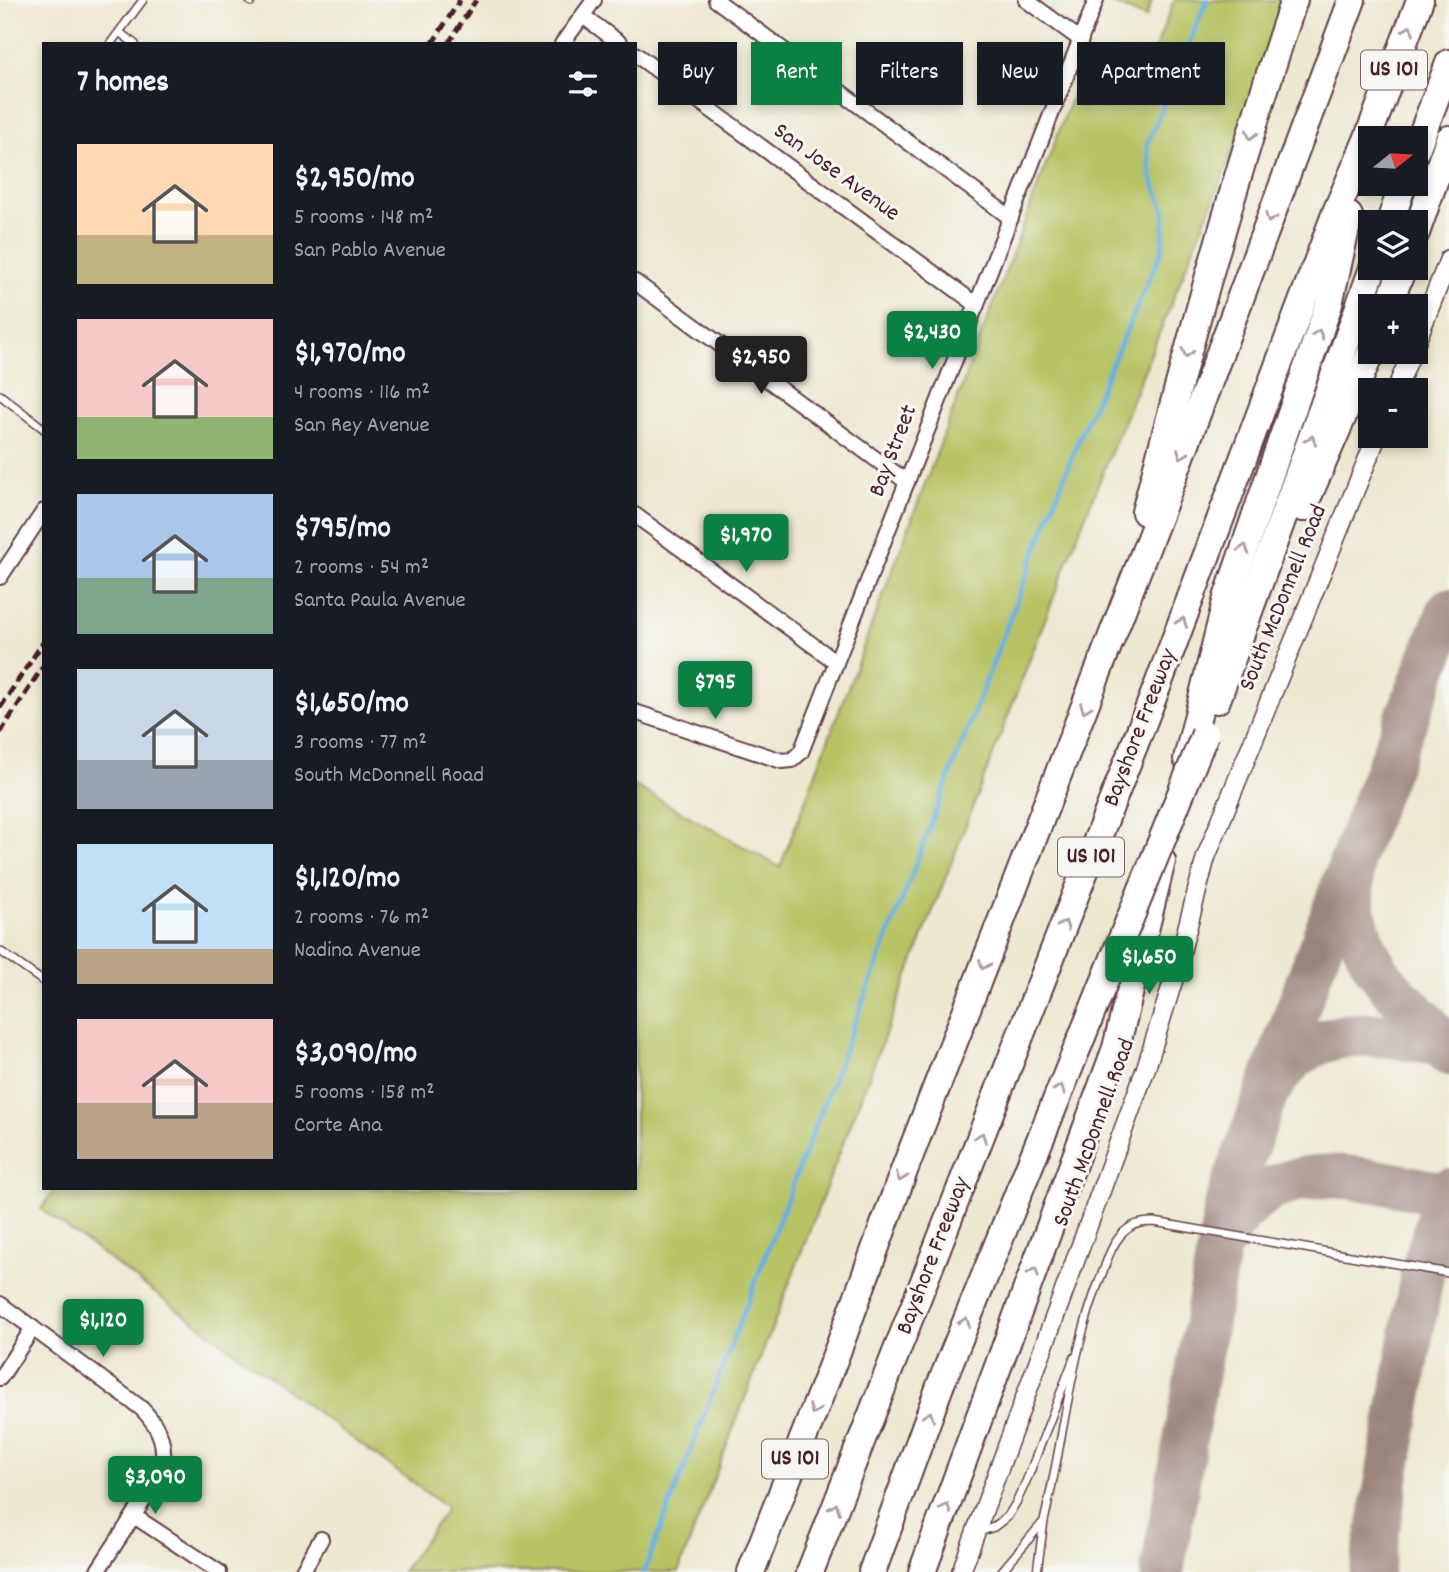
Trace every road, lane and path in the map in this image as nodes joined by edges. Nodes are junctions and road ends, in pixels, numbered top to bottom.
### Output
1 (143, 0) edge
2 (594, 0) edge
3 (716, 0) edge
4 (1026, 0) edge
5 (1096, 0) edge
6 (1294, 0) edge
7 (1350, 0) edge
8 (1420, 0) edge
9 (583, 16) junction
10 (119, 32) junction
11 (1081, 40) junction
12 (112, 42) edge
13 (132, 42) edge
14 (564, 42) edge
15 (618, 42) edge
16 (637, 55) edge
17 (1449, 63) edge
18 (1372, 126) edge
19 (1425, 126) edge
20 (1449, 139) edge
21 (1358, 161) edge
22 (1358, 179) edge
23 (1424, 210) edge
24 (1011, 218) junction
25 (1449, 259) edge
26 (1369, 280) edge
27 (637, 283) edge
28 (977, 304) junction
29 (1428, 312) edge
30 (1366, 364) edge
31 (0, 395) edge
32 (42, 427) edge
33 (1372, 448) edge
34 (907, 482) junction
35 (42, 515) edge
36 (637, 516) edge
37 (0, 577) edge
38 (1110, 644) junction
39 (836, 662) junction
40 (637, 713) edge
41 (1205, 734) junction
42 (0, 951) edge
43 (42, 981) edge
44 (1449, 1273) edge
45 (0, 1304) edge
46 (33, 1328) junction
47 (1080, 1341) junction
48 (0, 1378) edge
49 (134, 1516) junction
50 (1044, 1521) junction
51 (975, 1534) junction
52 (321, 1539) dead end
53 (97, 1572) edge
54 (219, 1572) edge
55 (302, 1572) edge
56 (751, 1572) edge
57 (810, 1572) edge
58 (872, 1572) edge
59 (922, 1572) edge
60 (961, 1572) edge
61 (1001, 1572) edge
62 (1037, 1572) edge

1 - 10 lane
2 - 9 street
3 - 24 street
4 - 11 street
5 - 11 street, Bay Street
6 -> 38 highway
7 -> 38 highway, US 101
18 -> 8 highway, Bayshore Freeway / US 101
9 - 14 street
9 - 15 street
10 - 12 lane
10 - 13 lane
11 - 24 street, Bay Street
16 - 28 street, San Jose Avenue
17 - 19 highway
20 - 23 highway
57 -> 21 highway, Bayshore Freeway / US 101
59 -> 22 highway
24 - 28 street, Bay Street
25 - 29 street
41 -> 26 highway
27 - 34 street
28 - 34 street, Bay Street
30 - 41 highway
31 - 32 lane
33 - 51 street, South McDonnell Road
34 - 39 street, Bay Street
35 - 37 street
36 - 39 street
38 -> 56 highway, US 101
39 - 40 street, Bay Street
58 -> 41 highway, bridge
42 - 43 lane
44 - 47 lane
45 - 46 street
46 - 48 street
46 - 49 street
47 - 50 lane
47 - 51 lane
49 - 53 street
49 - 54 street
50 - 61 lane
50 - 62 lane
51 - 60 street, South McDonnell Road
52 - 55 street

